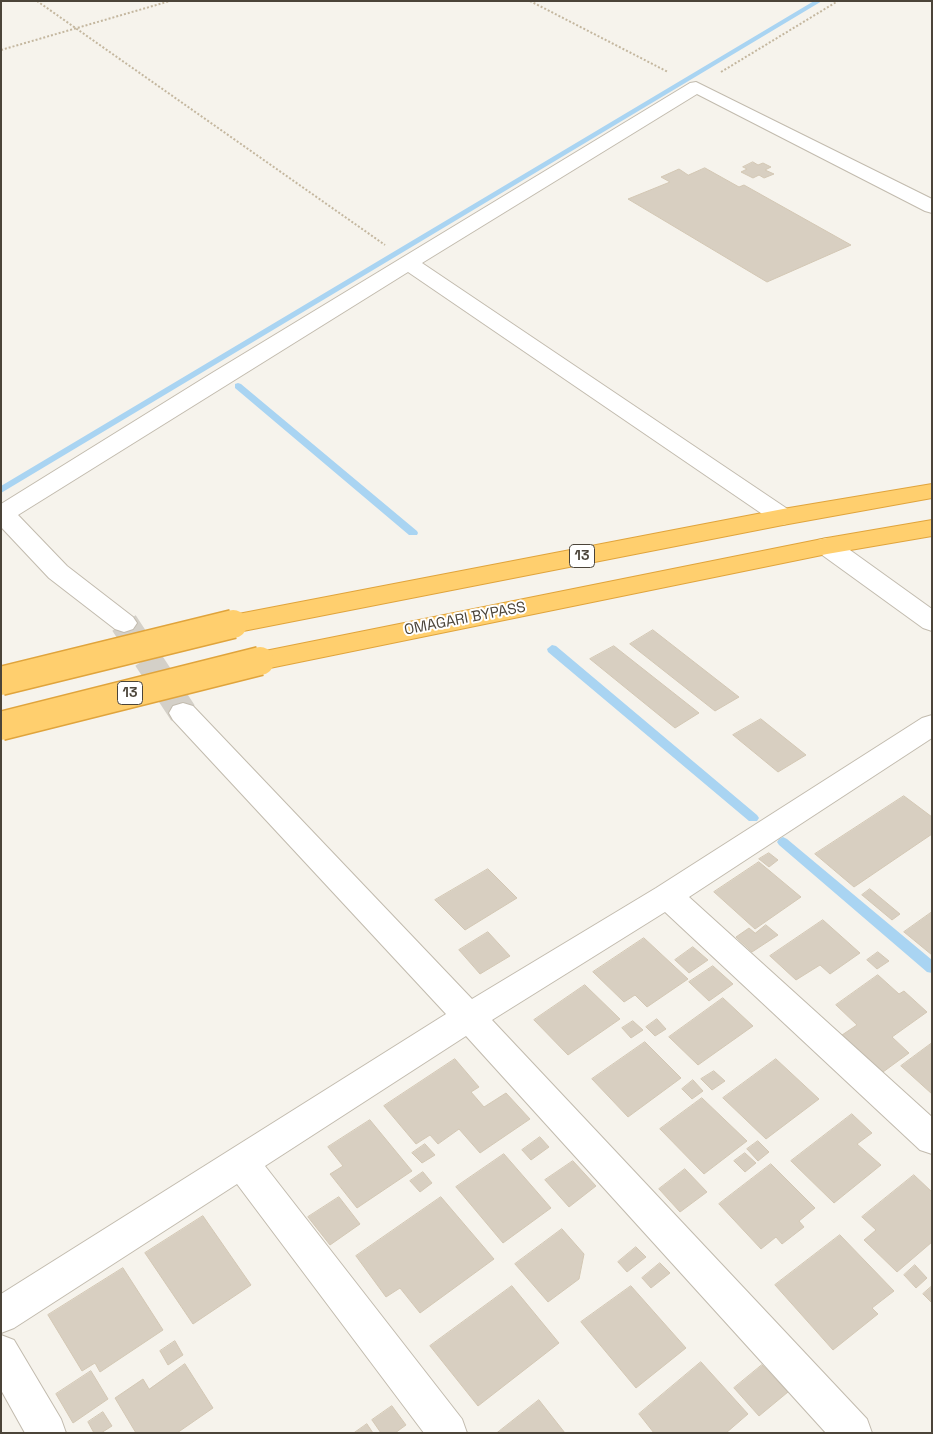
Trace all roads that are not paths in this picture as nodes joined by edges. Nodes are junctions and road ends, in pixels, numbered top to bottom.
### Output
1 (932, 207) edge
2 (409, 263) junction
3 (932, 492) edge
4 (783, 517) junction
5 (932, 528) edge
6 (827, 546) junction
7 (932, 622) edge
8 (124, 623) tunnel mouth
9 (1, 681) edge
10 (183, 713) tunnel mouth
11 (932, 724) edge
12 (1, 726) edge
13 (667, 896) junction
14 (469, 1017) junction
15 (932, 1139) edge
16 (241, 1162) junction
17 (1, 1315) edge
18 (1, 1353) edge
19 (47, 1433) edge
20 (448, 1433) edge
21 (853, 1433) edge

1 - 2 street
2 - 4 street
2 - 8 street
3 - 4 highway, 13
4 - 9 highway, 13, bridge
5 - 6 highway, OMAGARI BYPASS / 13
6 - 7 street
6 - 12 highway, OMAGARI BYPASS / 13, bridge
10 - 14 street
11 - 13 street
13 - 14 street
13 - 15 street
14 - 16 street
14 - 21 street
16 - 17 street
16 - 20 street
18 - 19 street

